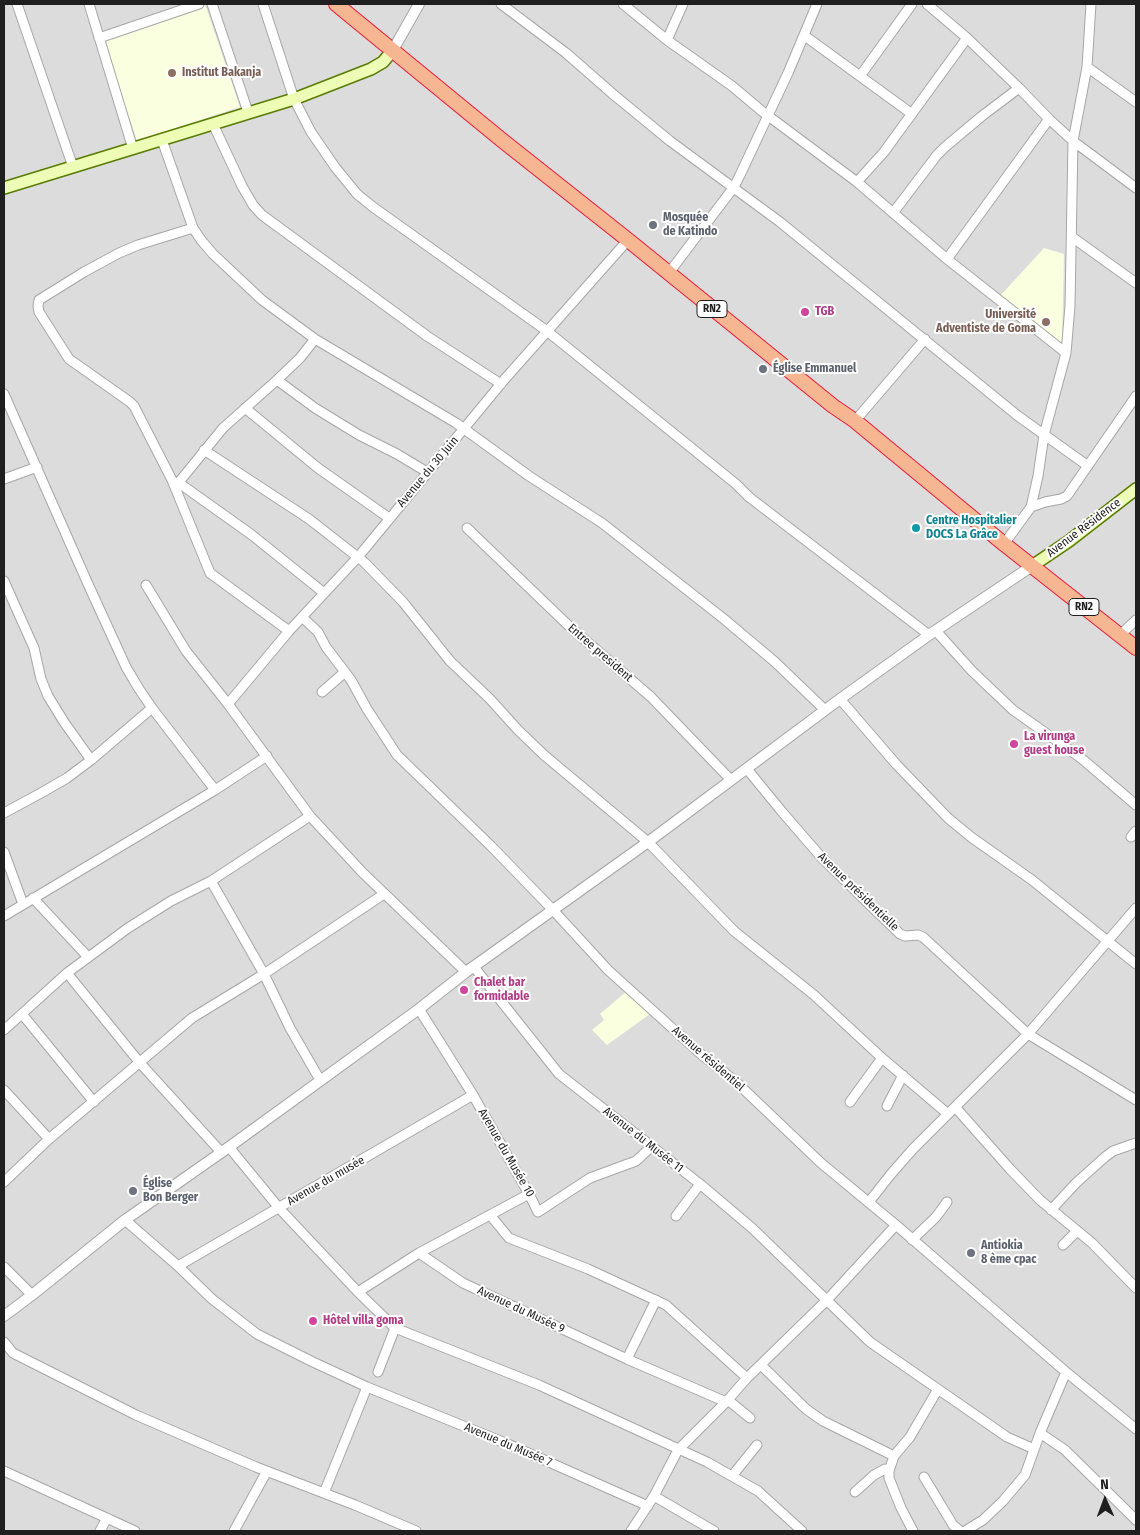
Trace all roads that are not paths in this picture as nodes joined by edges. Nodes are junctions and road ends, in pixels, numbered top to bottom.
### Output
1 (17, 4) edge
2 (89, 4) edge
3 (199, 4) edge
4 (212, 4) edge
5 (263, 4) edge
6 (336, 4) edge
7 (419, 4) edge
8 (501, 4) edge
9 (623, 4) edge
10 (683, 4) edge
11 (817, 4) edge
12 (912, 4) edge
13 (928, 4) edge
14 (1092, 4) edge
15 (805, 36) junction
16 (99, 38) junction
17 (967, 38) junction
18 (667, 40) junction
19 (393, 50) junction
20 (1087, 67) junction
21 (860, 76) junction
22 (1019, 88) junction
23 (294, 99) junction
24 (1136, 102) edge
25 (248, 112) junction
26 (912, 114) junction
27 (767, 116) junction
28 (1048, 119) junction
29 (213, 124) junction
30 (162, 140) junction
31 (1073, 141) junction
32 (133, 149) junction
33 (73, 167) junction
34 (858, 182) junction
35 (734, 187) junction
36 (4, 188) edge
37 (1136, 188) edge
38 (893, 213) junction
39 (193, 228) junction
40 (1072, 237) junction
41 (628, 240) junction
42 (947, 259) junction
43 (668, 274) junction
44 (1136, 282) edge
45 (547, 331) junction
46 (924, 339) junction
47 (315, 340) junction
48 (1066, 353) junction
49 (276, 380) junction
50 (501, 384) junction
51 (4, 394) edge
52 (1136, 396) edge
53 (245, 408) junction
54 (855, 421) junction
55 (464, 428) junction
56 (1044, 436) junction
57 (204, 450) junction
58 (1088, 466) junction
59 (37, 467) junction
60 (427, 472) junction
61 (4, 479) edge
62 (177, 485) junction
63 (1136, 489) edge
64 (1031, 507) junction
65 (389, 518) junction
66 (467, 528) dead end
67 (1004, 544) junction
68 (358, 557) junction
69 (1032, 566) junction
70 (4, 581) edge
71 (146, 585) dead end
72 (324, 593) junction
73 (302, 617) junction
74 (1136, 620) edge
75 (289, 631) junction
76 (932, 633) junction
77 (1120, 635) junction
78 (1136, 648) edge
79 (345, 672) junction
80 (322, 692) dead end
81 (840, 699) junction
82 (228, 704) junction
83 (152, 708) junction
84 (825, 710) junction
85 (267, 756) junction
86 (91, 760) junction
87 (747, 769) junction
88 (731, 780) junction
89 (215, 790) junction
90 (1136, 805) edge
91 (4, 813) edge
92 (310, 816) junction
93 (648, 842) junction
94 (4, 852) edge
95 (211, 881) junction
96 (384, 894) junction
97 (33, 898) junction
98 (23, 904) junction
99 (1136, 908) edge
100 (553, 910) junction
101 (4, 916) edge
102 (1108, 941) junction
103 (88, 957) junction
104 (1136, 964) edge
105 (470, 970) junction
106 (67, 973) junction
107 (264, 974) junction
108 (419, 1009) junction
109 (22, 1014) junction
110 (4, 1030) edge
111 (1028, 1034) junction
112 (882, 1058) junction
113 (140, 1063) junction
114 (904, 1075) junction
115 (320, 1080) junction
116 (4, 1090) edge
117 (473, 1096) junction
118 (1136, 1100) edge
119 (94, 1102) junction
120 (850, 1102) dead end
121 (886, 1106) dead end
122 (956, 1108) junction
123 (948, 1114) junction
124 (48, 1139) junction
125 (1136, 1143) edge
126 (651, 1147) junction
127 (225, 1149) junction
128 (4, 1182) edge
129 (700, 1184) junction
130 (529, 1194) junction
131 (869, 1202) junction
132 (947, 1202) dead end
133 (279, 1208) junction
134 (1051, 1210) junction
135 (490, 1215) junction
136 (676, 1216) dead end
137 (125, 1220) junction
138 (896, 1225) junction
139 (1077, 1231) junction
140 (912, 1240) junction
141 (1063, 1245) dead end
142 (419, 1253) junction
143 (178, 1266) junction
144 (4, 1267) edge
145 (1136, 1288) edge
146 (358, 1292) junction
147 (32, 1295) junction
148 (656, 1300) junction
149 (826, 1300) junction
150 (4, 1316) edge
151 (395, 1328) junction
152 (4, 1342) edge
153 (627, 1359) junction
154 (761, 1365) junction
155 (378, 1372) dead end
156 (1066, 1372) junction
157 (747, 1378) junction
158 (367, 1387) junction
159 (938, 1389) junction
160 (727, 1401) junction
161 (750, 1418) dead end
162 (1136, 1429) edge
163 (1040, 1433) junction
164 (757, 1444) dead end
165 (1034, 1449) junction
166 (678, 1450) junction
167 (894, 1456) junction
168 (889, 1470) junction
169 (4, 1471) edge
170 (267, 1471) junction
171 (732, 1476) junction
172 (924, 1477) dead end
173 (856, 1492) dead end
174 (324, 1493) junction
175 (654, 1496) junction
176 (648, 1506) junction
177 (107, 1518) junction
178 (1136, 1520) edge
179 (100, 1531) edge
180 (135, 1531) edge
181 (234, 1531) edge
182 (416, 1531) edge
183 (631, 1531) edge
184 (714, 1531) edge
185 (802, 1531) edge
186 (913, 1531) edge
187 (960, 1531) edge
188 (965, 1531) edge

1 - 33 street
2 - 16 street
3 - 16 street
4 - 25 street
5 - 23 street
6 - 19 highway, RN2
7 - 19 street
8 - 35 street
9 - 18 street
10 - 18 street
11 - 15 street
12 - 21 street
13 - 17 street
14 - 20 street
15 - 21 street
15 - 27 street
16 - 32 street
17 - 22 street
17 - 26 street
18 - 27 street
19 - 23 main road
19 - 41 highway, RN2
20 - 24 street
20 - 31 street
21 - 26 street
22 - 28 street
22 - 38 street
23 - 25 main road
23 - 45 street
25 - 29 main road
26 - 34 street
27 - 34 street
27 - 35 street
28 - 31 street
28 - 42 street
29 - 30 main road
29 - 50 street
30 - 32 main road
30 - 39 street
31 - 37 street
31 - 40 street
32 - 33 main road
33 - 36 main road
34 - 38 street
35 - 43 street
35 - 46 street
38 - 42 street
39 - 47 street
39 - 62 street
40 - 44 street
40 - 48 street
41 - 43 highway, RN2
41 - 45 street, Avenue du 30 Juin
42 - 48 street
43 - 54 highway, RN2
45 - 50 street, Avenue du 30 Juin
45 - 76 street
46 - 54 street
46 - 56 street
47 - 49 street
47 - 55 street
48 - 56 street
49 - 53 street
49 - 60 street
50 - 55 street, Avenue du 30 Juin
51 - 59 street
52 - 58 street
53 - 57 street
53 - 65 street
54 - 67 highway, RN2
55 - 60 street, Avenue du 30 Juin
55 - 84 street
56 - 58 street
56 - 64 street
57 - 62 street
57 - 68 street
58 - 64 street
59 - 61 street
59 - 83 street
60 - 65 street, Avenue du 30 Juin
62 - 72 street
62 - 75 street
63 - 69 main road, Avenue Résidence
64 - 67 street
65 - 68 street, Avenue du 30 Juin
66 - 88 street, Entree president
67 - 69 highway, RN2
68 - 72 street, Avenue du 30 Juin
68 - 93 street
69 - 76 street
69 - 77 highway, RN2
70 - 86 street
71 - 82 street, Avenue du Musée 11
72 - 73 street, Avenue du 30 Juin
73 - 75 street, Avenue du 30 Juin
73 - 79 street, Avenue résidentiel
74 - 77 street
75 - 82 street, Avenue du 30 Juin
76 - 81 street
76 - 90 street
77 - 78 highway, RN2
79 - 80 street
79 - 100 street, Avenue résidentiel
81 - 84 street
81 - 102 street
82 - 85 street, Avenue du Musée 11
83 - 86 street
83 - 89 street
84 - 87 street
85 - 89 street
85 - 92 street, Avenue du Musée 11
86 - 91 street
87 - 88 street
87 - 111 street, Avenue présidentielle
88 - 93 street
89 - 97 street
92 - 95 street
92 - 96 street, Avenue du Musée 11
93 - 100 street
93 - 112 street
94 - 98 street
95 - 103 street
95 - 107 street
96 - 105 street, Avenue du Musée 11
96 - 107 street
97 - 98 street
97 - 103 street
98 - 101 street
99 - 102 street
100 - 105 street
100 - 131 street, Avenue résidentiel
102 - 104 street
102 - 111 street
103 - 106 street
105 - 108 street
105 - 126 street, Avenue du Musée 11
106 - 109 street
106 - 113 street
107 - 113 street
107 - 115 street
108 - 115 street
108 - 117 street, Avenue du Musée 10
109 - 110 street
109 - 119 street
111 - 118 street, Avenue présidentielle
111 - 122 street
112 - 114 street
112 - 120 street
113 - 119 street
113 - 127 street
114 - 121 street
114 - 123 street
115 - 127 street
116 - 124 street
117 - 130 street, Avenue du Musée 10
117 - 133 street, Avenue du musée
119 - 124 street
122 - 123 street
122 - 134 street
123 - 131 street
124 - 128 street
125 - 134 street
126 - 129 street, Avenue du Musée 11
126 - 130 street, Avenue du Musée 10
127 - 133 street
127 - 137 street
129 - 136 street
129 - 149 street, Avenue du Musée 11
130 - 135 street
131 - 138 street, Avenue résidentiel
132 - 140 street
133 - 143 street, Avenue du musée
133 - 146 street
134 - 139 street
135 - 142 street
135 - 148 street
137 - 143 street, Avenue du Musée 7
137 - 147 street
138 - 140 street, Avenue résidentiel
138 - 149 street
139 - 141 street
139 - 145 street
140 - 156 street, Avenue résidentiel
142 - 146 street
142 - 153 street, Avenue du Musée 9
143 - 158 street, Avenue du Musée 7
144 - 147 street
146 - 151 street
147 - 150 street
148 - 153 street
148 - 157 street
149 - 154 street
149 - 159 street, Avenue du Musée 11
151 - 155 street
151 - 166 street
152 - 170 street
153 - 160 street, Avenue du Musée 9
154 - 157 street
154 - 167 street
156 - 162 street, Avenue résidentiel
156 - 163 street
157 - 160 street
158 - 174 street
158 - 176 street, Avenue du Musée 7
159 - 165 street, Avenue du Musée 11
159 - 167 street
160 - 161 street, Avenue du Musée 9
160 - 166 street
163 - 165 street
163 - 178 street
164 - 171 street
165 - 188 street
166 - 171 street
166 - 175 street
167 - 168 street
168 - 173 street
168 - 186 street
169 - 177 street
170 - 174 street
170 - 181 street
171 - 185 street
172 - 187 street
174 - 182 street
175 - 176 street
175 - 184 street
176 - 183 street
177 - 179 street
177 - 180 street

